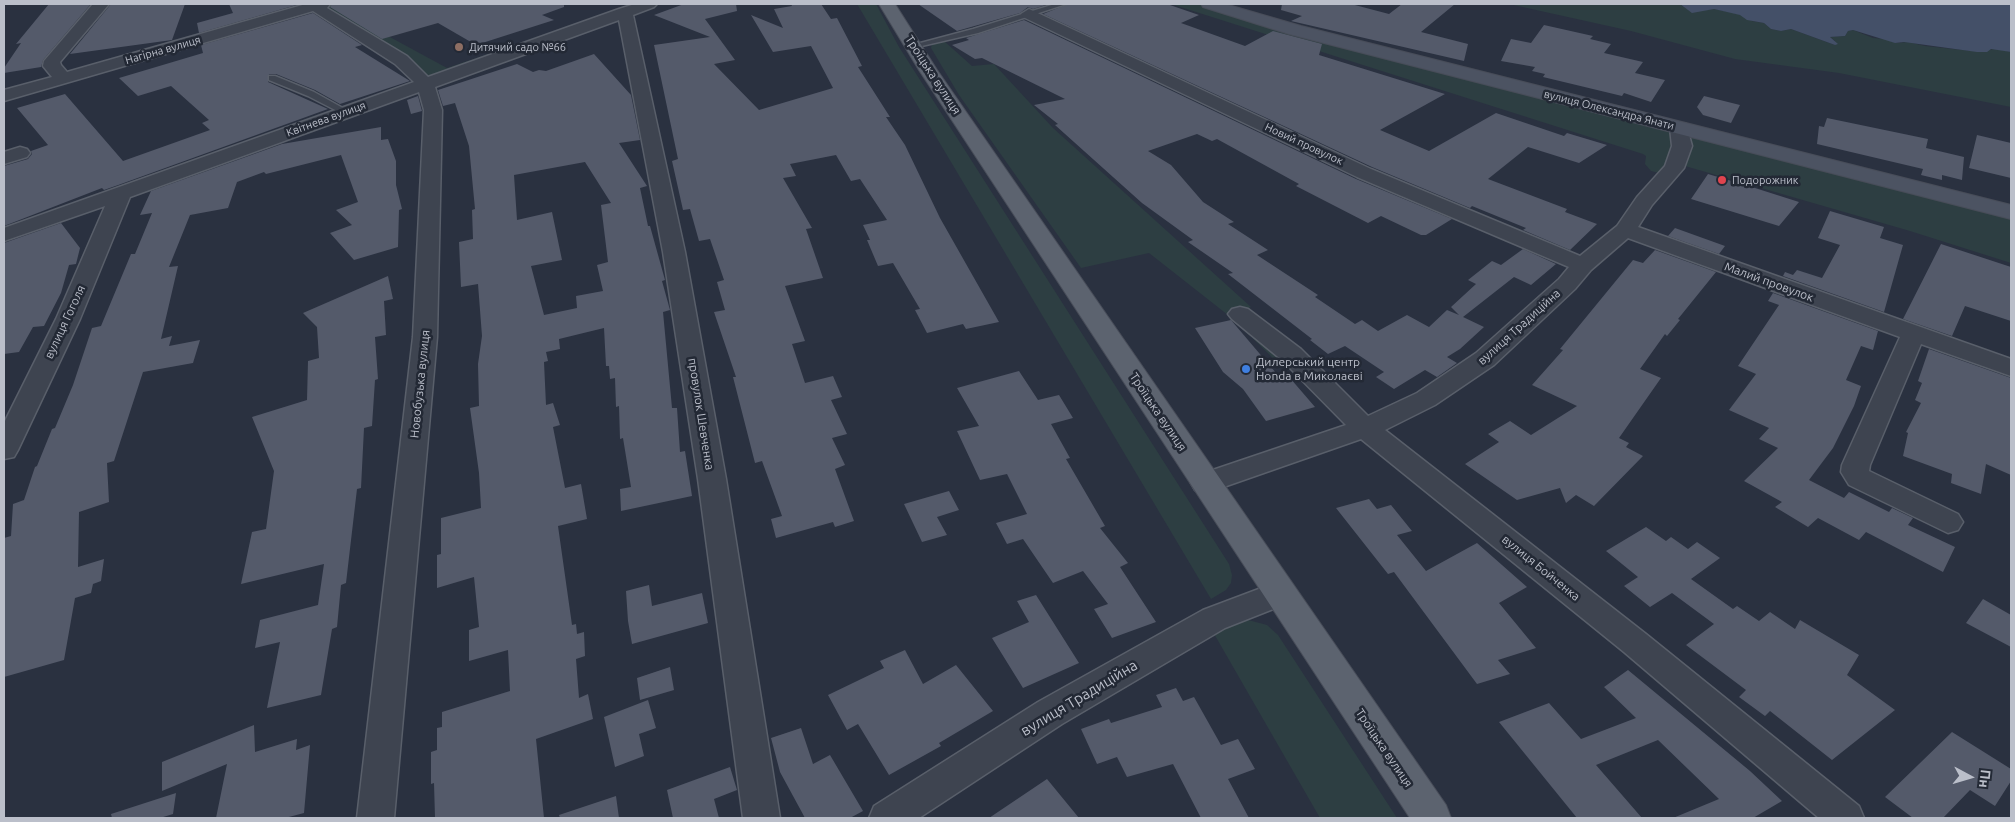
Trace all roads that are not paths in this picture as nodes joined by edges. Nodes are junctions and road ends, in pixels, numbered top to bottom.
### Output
1 (101, 4) edge
2 (319, 4) edge
3 (887, 4) edge
4 (1062, 4) edge
5 (1209, 4) edge
6 (637, 8) edge
7 (1028, 14) junction
8 (913, 46) junction
9 (272, 78) dead end
10 (63, 79) junction
11 (425, 84) junction
12 (4, 96) edge
13 (346, 112) junction
14 (1679, 128) junction
15 (121, 193) junction
16 (2011, 212) edge
17 (1625, 230) junction
18 (4, 235) edge
19 (1583, 265) junction
20 (1240, 314) dead end
21 (1913, 334) junction
22 (2011, 368) edge
23 (1365, 428) junction
24 (4, 450) edge
25 (1205, 483) junction
26 (1948, 522) dead end
27 (1280, 593) junction
28 (375, 818) edge
29 (762, 818) edge
30 (887, 818) edge
31 (1432, 818) edge
32 (1846, 818) edge

1 - 10 street
2 - 10 street, Нагірна вулиця
2 - 11 street, Новобузька вулиця
3 - 8 main road, Троїцька вулиця
4 - 7 lane
5 - 14 street, вулиця Олександра Янати
6 - 11 street, Квітнева вулиця
6 - 29 street, провулок Шевченка
7 - 8 lane
7 - 19 street, Новий провулок
8 - 25 main road, Троїцька вулиця
9 - 13 lane
10 - 12 street, Нагірна вулиця
11 - 13 street, Квітнева вулиця
11 - 28 street, Новобузька вулиця
13 - 15 street, Квітнева вулиця
14 - 16 street, вулиця Олександра Янати
14 - 17 street, вулиця Традиційна
15 - 18 street, Квітнева вулиця
15 - 24 street, вулиця Гоголя
17 - 19 street, вулиця Традиційна
17 - 21 street, Малий провулок
19 - 23 street, вулиця Традиційна
20 - 23 street, вулиця Бойченка
21 - 22 street, Малий провулок
21 - 26 street
23 - 25 street, вулиця Традиційна
23 - 32 street, вулиця Бойченка
25 - 27 main road, Троїцька вулиця
27 - 30 street, вулиця Традиційна
27 - 31 main road, Троїцька вулиця

